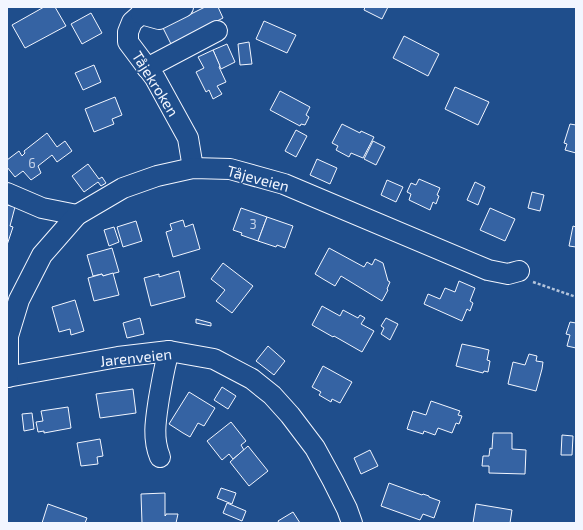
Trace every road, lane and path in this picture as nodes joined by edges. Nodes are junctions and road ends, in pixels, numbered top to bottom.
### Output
1 (183, 7) edge
2 (145, 11) edge
3 (216, 31) dead end
4 (147, 68) junction
5 (193, 168) junction
6 (7, 193) edge
7 (78, 215) junction
8 (519, 271) joint
9 (576, 297) edge
10 (169, 351) junction
11 (7, 377) edge
12 (160, 457) dead end
13 (352, 523) edge

1 - 2 street
2 - 4 street, Tåjekroken
3 - 4 street
4 - 5 street, Tåjekroken
5 - 7 street, Tåjeveien
5 - 8 street, Tåjeveien
6 - 7 street
7 - 11 street, Tåjeveien
8 - 9 path
10 - 11 street, Jarenveien
10 - 12 street
10 - 13 street, Jarenveien

